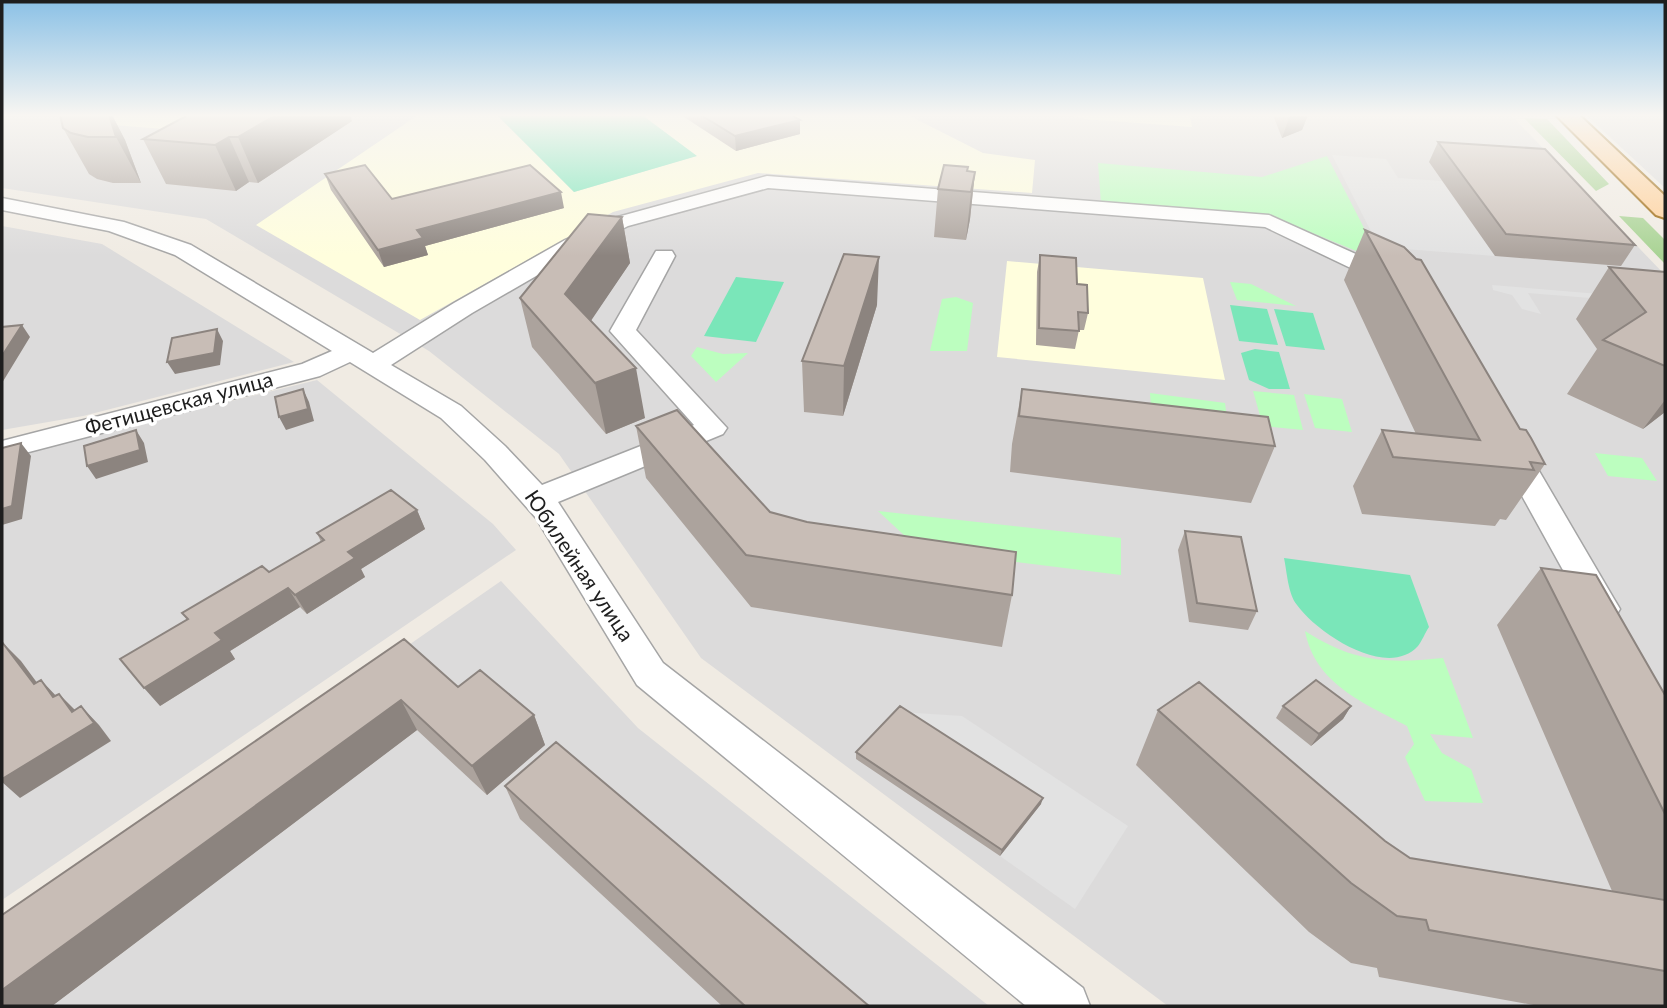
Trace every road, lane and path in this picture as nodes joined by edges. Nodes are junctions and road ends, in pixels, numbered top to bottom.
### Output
1 (1616, 162) edge
2 (2, 204) edge
3 (1665, 210) edge
4 (664, 256) dead end
5 (1410, 287) edge
6 (363, 357) junction
7 (1497, 424) edge
8 (2, 450) edge
9 (538, 498) junction
10 (1616, 633) edge
11 (1065, 1006) edge

1 - 3 main road
2 - 6 street, Юбилейная улица
4 - 9 street
5 - 6 street, Фетищевская улица
6 - 8 street, Фетищевская улица
6 - 9 street, Юбилейная улица
7 - 10 street
9 - 11 street, Юбилейная улица

